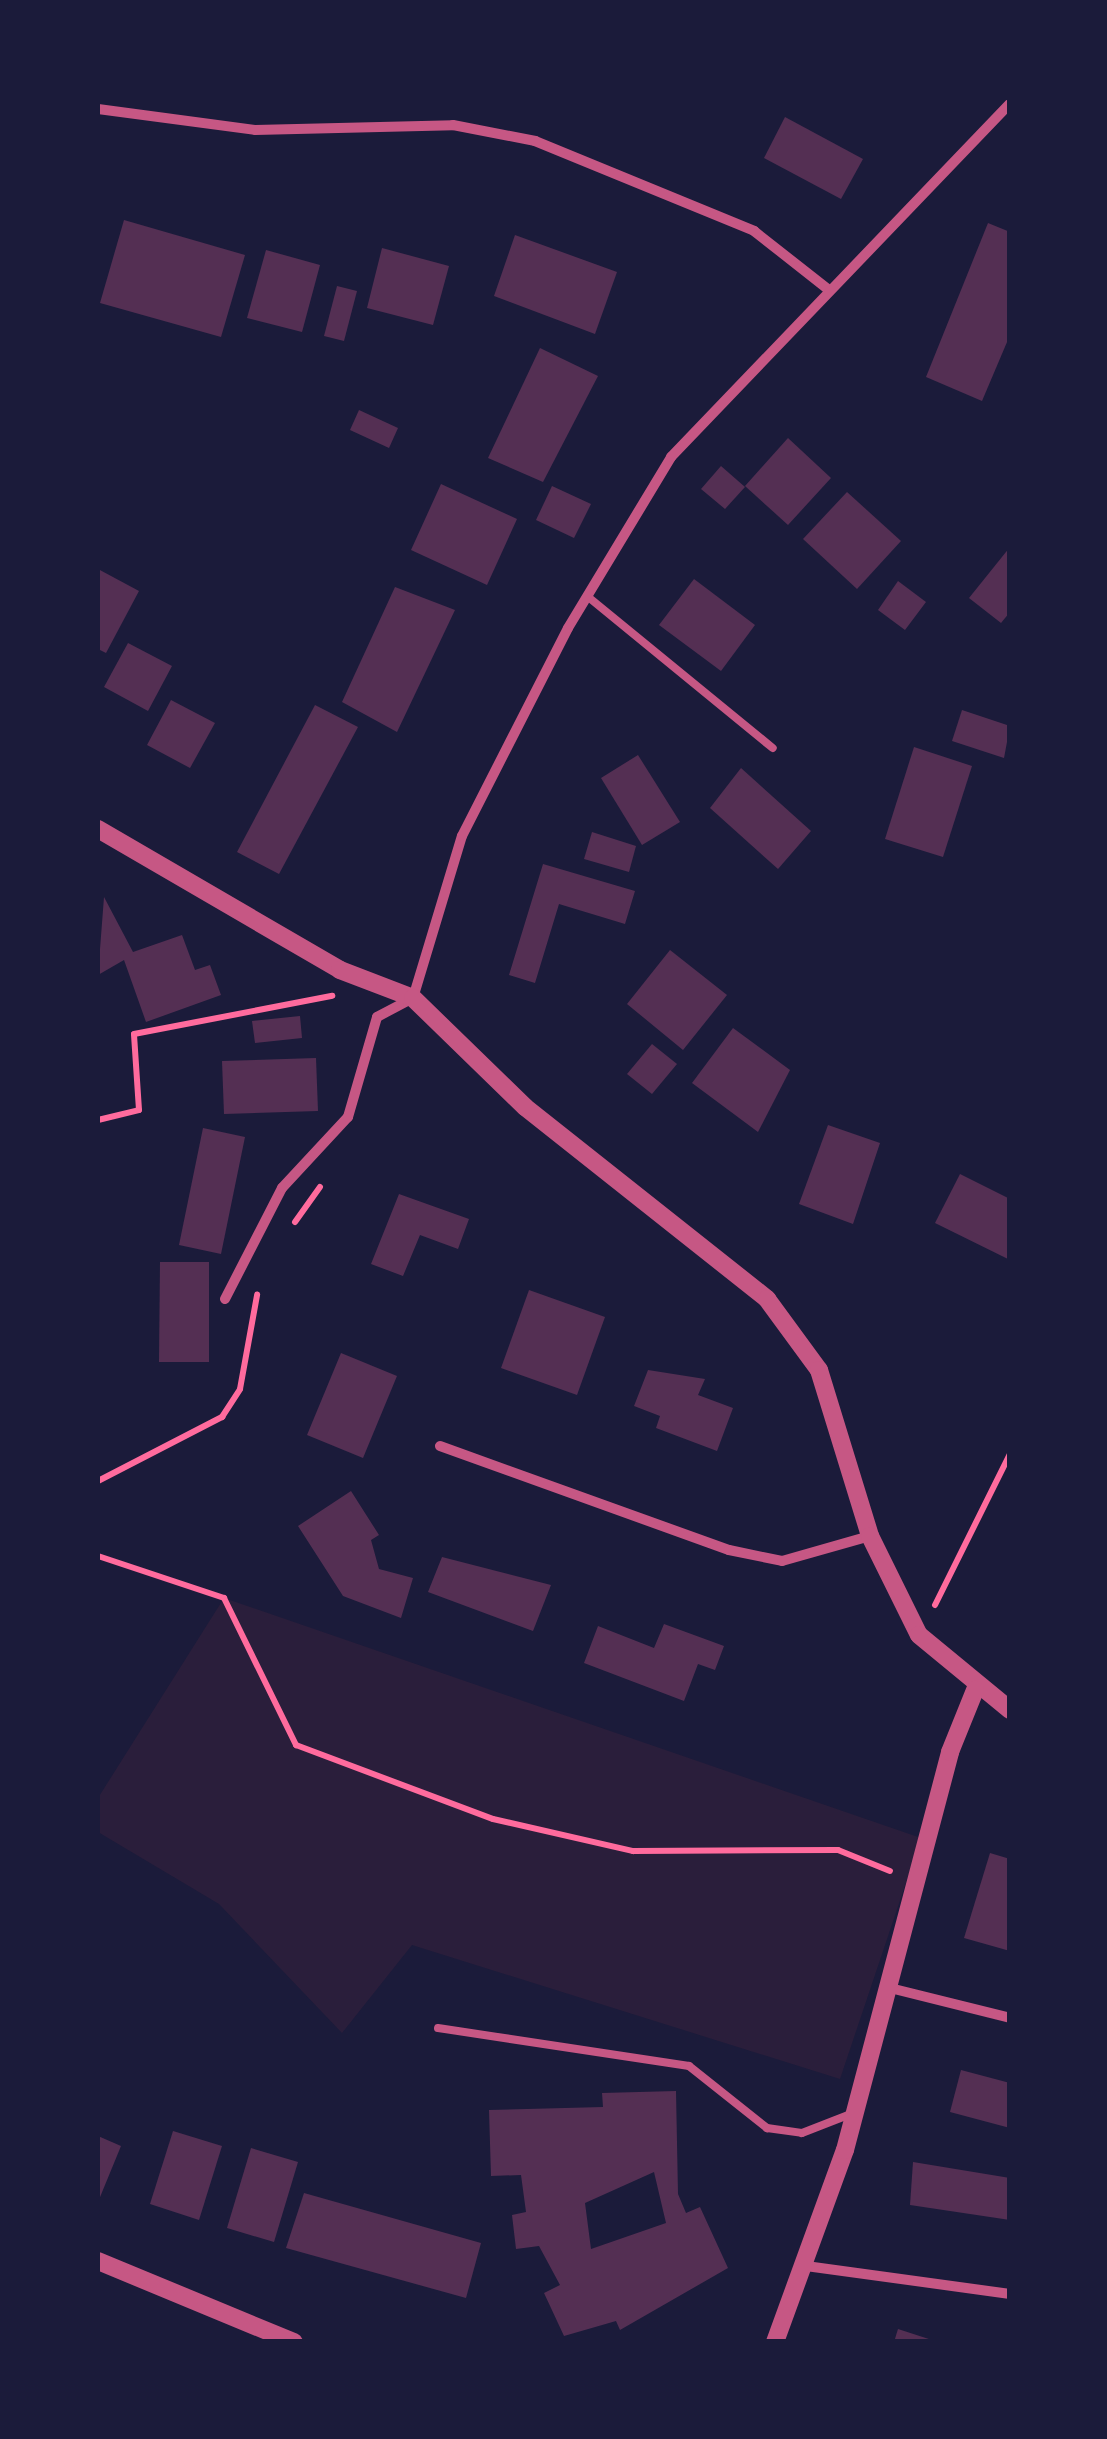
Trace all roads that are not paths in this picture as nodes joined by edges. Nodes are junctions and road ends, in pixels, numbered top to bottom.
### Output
1 (1010, 104) edge
2 (98, 108) edge
3 (829, 290) junction
4 (587, 596) junction
5 (772, 748) dead end
6 (98, 829) edge
7 (414, 998) junction
8 (225, 1298) dead end
9 (440, 1446) dead end
10 (870, 1536) junction
11 (975, 1690) junction
12 (1010, 1710) edge
13 (886, 1987) junction
14 (1010, 2018) edge
15 (438, 2028) dead end
16 (855, 2113) junction
17 (98, 2261) edge
18 (806, 2266) junction
19 (1010, 2294) edge
20 (257, 2336) edge
21 (294, 2342) edge
22 (774, 2342) edge

1 - 3 street
2 - 3 street
3 - 4 street
4 - 5 lane
4 - 7 street
6 - 7 street
7 - 8 street
7 - 10 street
9 - 10 street
10 - 11 street
11 - 12 street
11 - 13 street
13 - 14 street
13 - 16 street
15 - 16 lane
16 - 18 street
17 - 20 street
18 - 19 street
18 - 22 street
20 - 21 street

